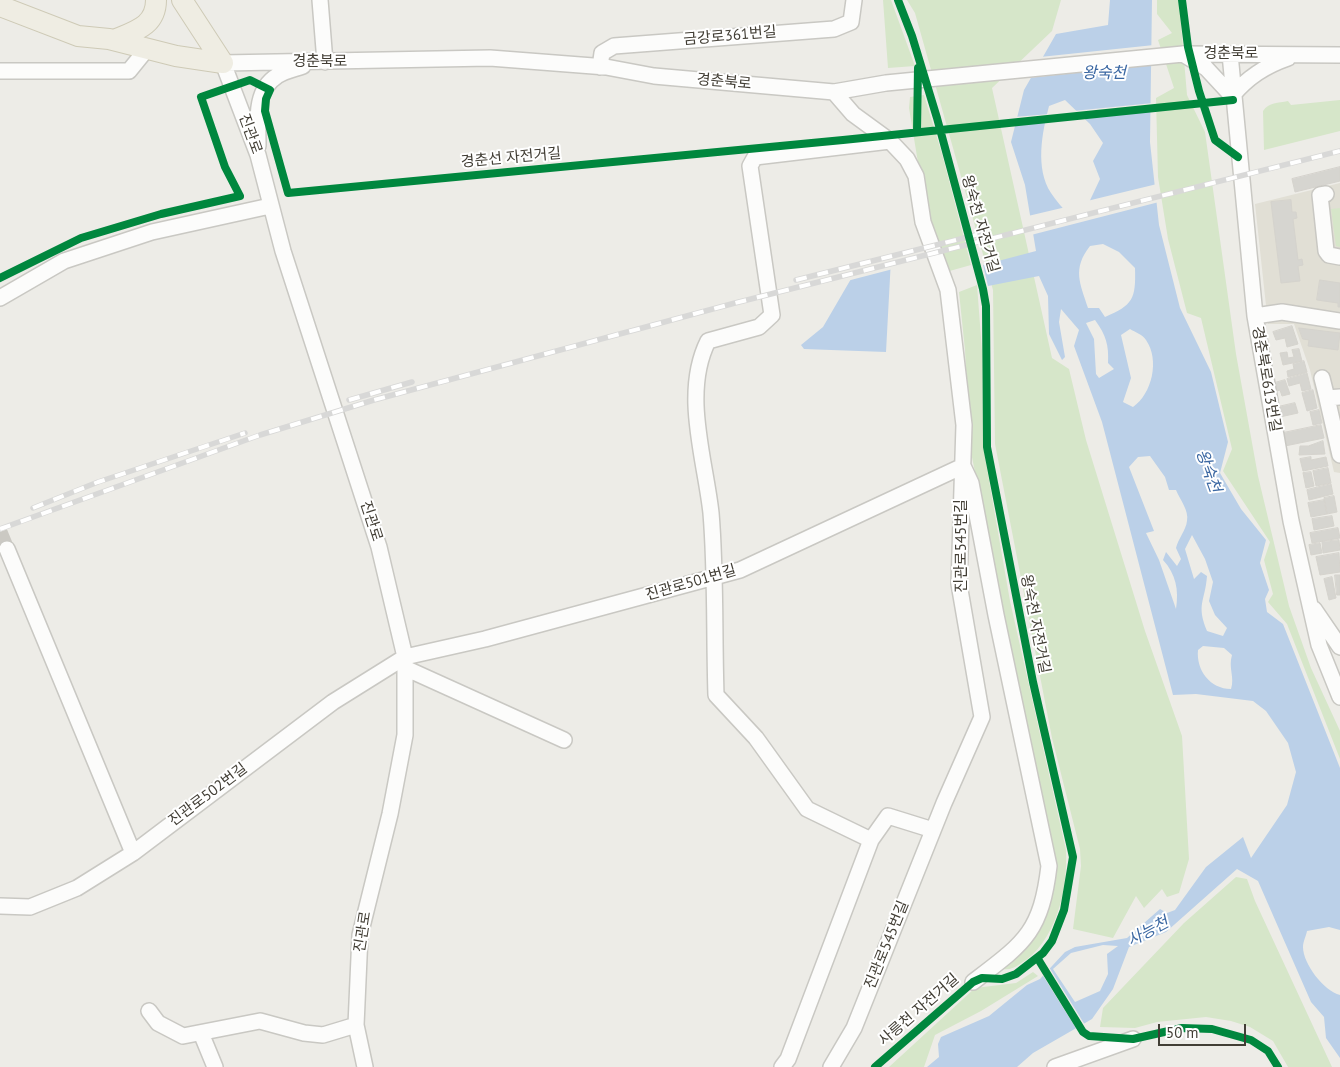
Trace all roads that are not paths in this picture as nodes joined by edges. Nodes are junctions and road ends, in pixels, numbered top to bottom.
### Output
1 (23, 0) edge
2 (156, 0) edge
3 (182, 0) edge
4 (320, 0) edge
5 (854, 0) edge
6 (0, 6) edge
7 (112, 40) junction
8 (146, 50) junction
9 (1184, 54) junction
10 (1230, 54) junction
11 (1299, 54) junction
12 (1340, 55) edge
13 (319, 62) junction
14 (224, 63) junction
15 (600, 67) junction
16 (0, 71) edge
17 (834, 92) junction
18 (1232, 96) junction
19 (890, 141) junction
20 (258, 155) junction
21 (1326, 194) dead end
22 (270, 206) junction
23 (1340, 257) edge
24 (0, 298) edge
25 (1255, 316) junction
26 (1340, 321) edge
27 (1322, 378) dead end
28 (1333, 397) edge
29 (1339, 458) edge
30 (962, 466) junction
31 (7, 549) tunnel mouth
32 (712, 578) junction
33 (1310, 604) junction
34 (1340, 647) edge
35 (405, 662) junction
36 (1340, 697) edge
37 (564, 740) dead end
38 (933, 830) junction
39 (871, 840) junction
40 (133, 853) junction
41 (0, 906) edge
42 (973, 982) dead end
43 (149, 1011) dead end
44 (356, 1025) junction
45 (201, 1033) junction
46 (1133, 1039) dead end
47 (215, 1067) edge
48 (365, 1067) edge
49 (782, 1067) edge
50 (831, 1067) edge
51 (1055, 1067) edge

1 - 7 main road, 경춘북로
2 - 7 main road
3 - 14 main road, 진관로
4 - 13 street
5 - 15 street, 금강로361번길
6 - 7 main road, 경춘북로
7 - 8 main road, 경춘북로
8 - 14 main road, 경춘북로
8 - 16 street
9 - 10 street, 경춘북로
9 - 17 street, 경춘북로
9 - 18 street
10 - 11 street, 경춘북로
10 - 18 street, 경춘북로613번길
11 - 12 street, 경춘북로
11 - 18 street
13 - 14 street, 경춘북로
13 - 15 street, 경춘북로
13 - 20 street
14 - 20 street, 진관로
15 - 17 street, 경춘북로
17 - 19 street, 진관로545번길
18 - 25 street, 경춘북로613번길
19 - 30 street, 진관로545번길
19 - 32 street
20 - 22 street, 진관로
21 - 23 street
22 - 24 street
22 - 35 street, 진관로
25 - 26 street
25 - 33 street, 경춘북로613번길
27 - 28 street
28 - 29 street
30 - 32 street, 진관로501번길
30 - 38 street, 진관로545번길
30 - 42 street
31 - 40 street
32 - 35 street, 진관로501번길
32 - 39 street
33 - 34 street
33 - 36 street, 경춘북로613번길
35 - 37 street
35 - 40 street, 진관로502번길
35 - 44 street, 진관로
38 - 39 street
38 - 50 street, 진관로545번길
39 - 49 street
40 - 41 street, 진관로502번길
43 - 45 street
44 - 45 street
44 - 48 street, 진관로
45 - 47 street
46 - 51 street

